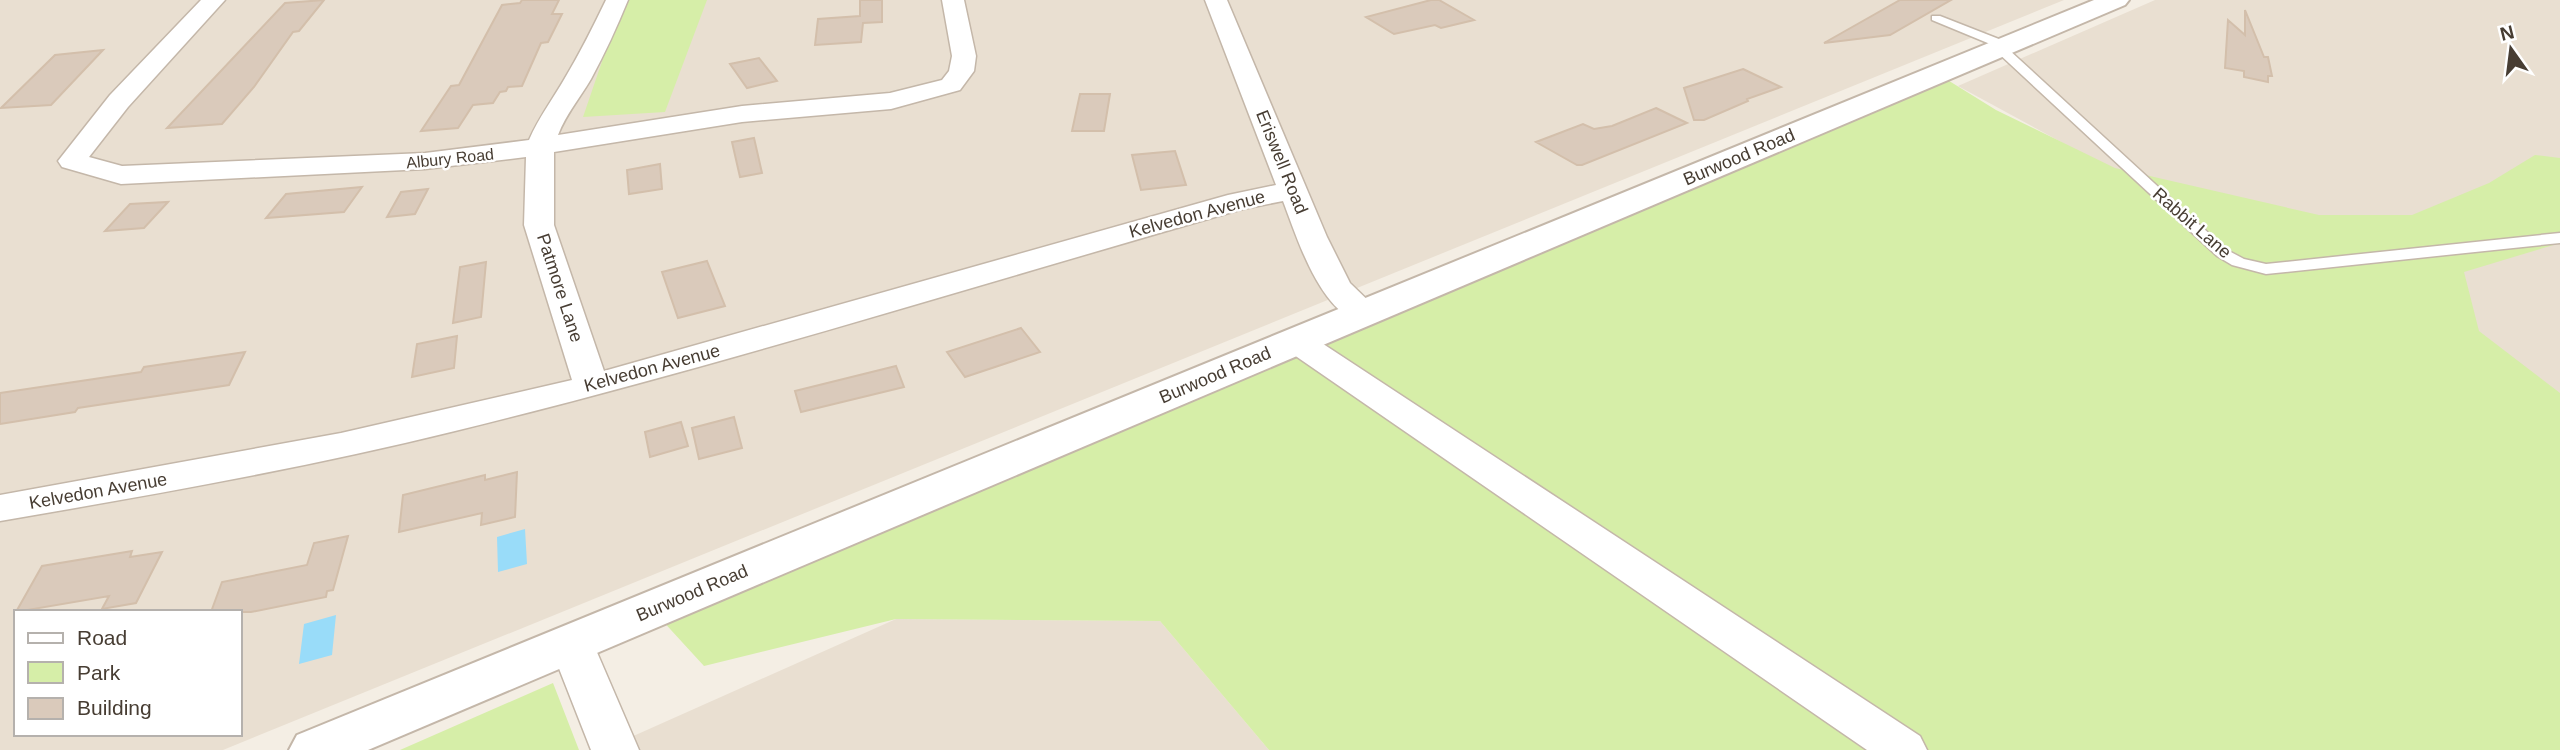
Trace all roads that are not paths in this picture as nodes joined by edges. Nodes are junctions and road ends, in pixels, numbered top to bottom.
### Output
1 (214, 0) edge
2 (617, 0) edge
3 (953, 0) edge
4 (2116, 0) edge
5 (1222, 1) edge
6 (1936, 18) dead end
7 (2002, 47) junction
8 (540, 145) junction
9 (1294, 190) junction
10 (2560, 238) edge
11 (1365, 313) junction
12 (1296, 341) junction
13 (591, 385) junction
14 (0, 509) edge
15 (571, 643) junction
16 (315, 750) edge
17 (615, 750) edge
18 (1903, 750) edge

1 - 8 street, Albury Road
2 - 8 street, Patmore Lane
3 - 8 street, Albury Road
4 - 7 street, Burwood Road
5 - 9 street, Eriswell Road
6 - 7 lane
7 - 10 lane, Rabbit Lane
7 - 11 street, Burwood Road
8 - 13 street, Patmore Lane
9 - 11 street, Eriswell Road
9 - 13 street, Kelvedon Avenue
11 - 12 street, Burwood Road
12 - 15 street, Burwood Road
12 - 18 street
13 - 14 street, Kelvedon Avenue
15 - 16 street, Burwood Road
15 - 17 street

